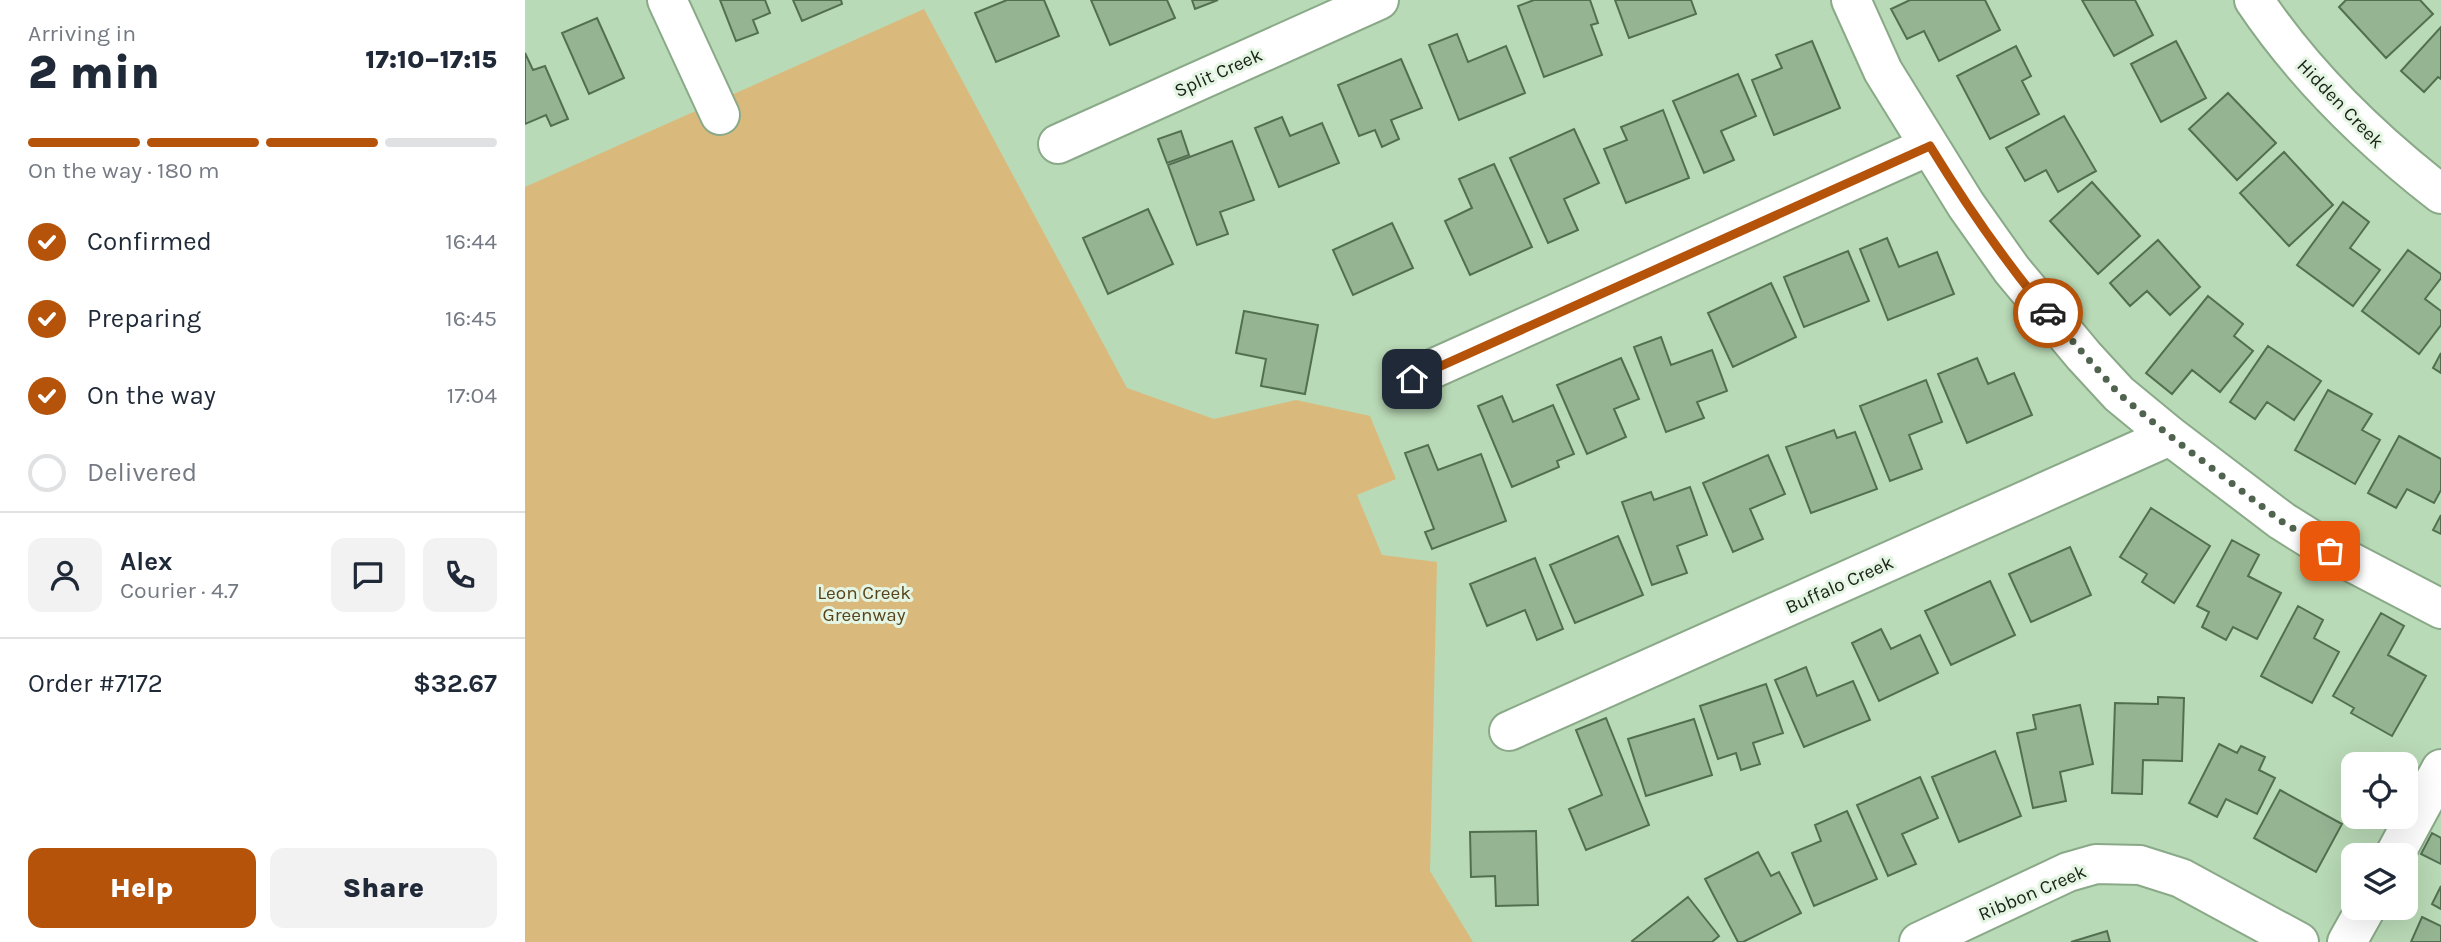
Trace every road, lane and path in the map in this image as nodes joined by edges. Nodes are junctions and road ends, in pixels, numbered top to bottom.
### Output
1 (667, 0) edge
2 (1379, 0) edge
3 (1851, 0) edge
4 (2254, 0) edge
5 (720, 115) dead end
6 (1058, 144) dead end
7 (1930, 146) junction
8 (2441, 194) edge
9 (1412, 379) dead end
10 (2170, 436) junction
11 (2441, 610) edge
12 (1509, 731) dead end
13 (2441, 769) edge
14 (2401, 843) edge
15 (2359, 920) edge
16 (1919, 942) edge
17 (2299, 942) edge
18 (2347, 942) edge

1 - 5 street
2 - 6 street, Split Creek
3 - 7 street
4 - 8 street, Hidden Creek
7 - 9 street
7 - 10 street
10 - 11 street
10 - 12 street, Buffalo Creek
13 - 14 street
15 - 18 street
16 - 17 street, Ribbon Creek

